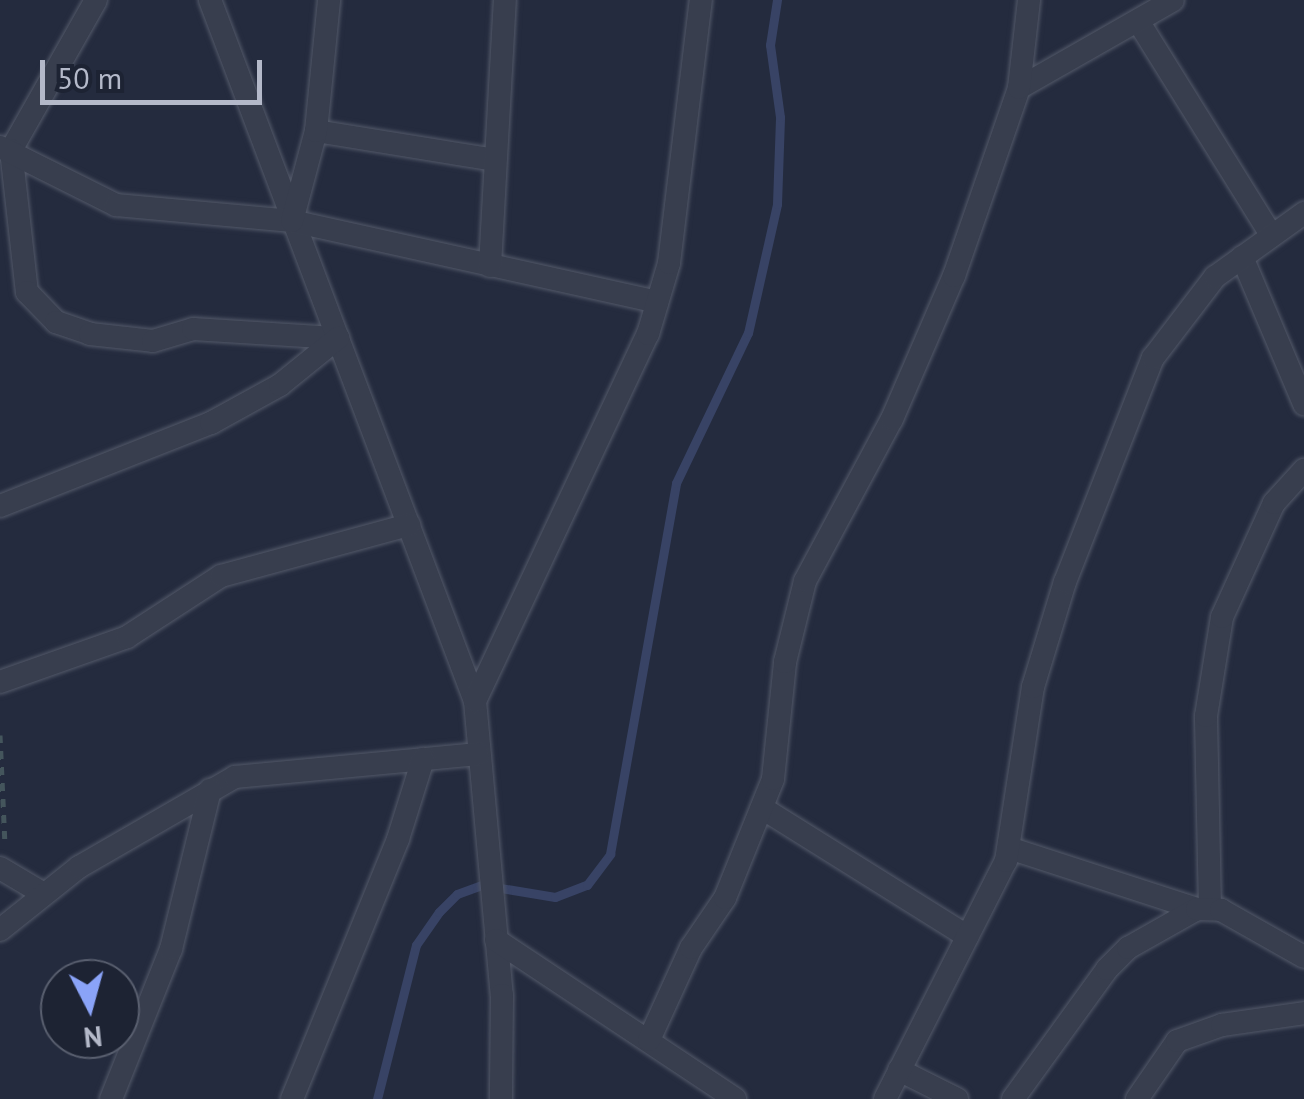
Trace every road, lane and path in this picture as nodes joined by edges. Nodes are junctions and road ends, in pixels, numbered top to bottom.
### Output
1 (96, 0) edge
2 (210, 0) edge
3 (329, 0) edge
4 (505, 0) edge
5 (701, 0) edge
6 (1028, 0) edge
7 (1173, 0) edge
8 (1138, 21) junction
9 (1019, 88) junction
10 (316, 131) junction
11 (5, 149) edge
12 (495, 160) junction
13 (1304, 213) edge
14 (292, 222) junction
15 (1271, 235) junction
16 (1242, 257) junction
17 (490, 266) junction
18 (657, 302) junction
19 (338, 338) junction
20 (1304, 404) edge
21 (1304, 470) edge
22 (0, 506) edge
23 (408, 526) junction
24 (0, 682) edge
25 (475, 702) junction
26 (0, 734) edge
27 (478, 754) junction
28 (423, 759) junction
29 (210, 790) junction
30 (762, 808) junction
31 (1009, 848) junction
32 (1, 869) edge
33 (44, 894) junction
34 (1203, 909) junction
35 (0, 930) edge
36 (967, 936) junction
37 (496, 940) junction
38 (1304, 957) edge
39 (1304, 1013) edge
40 (649, 1040) junction
41 (899, 1070) junction
42 (111, 1099) edge
43 (292, 1099) edge
44 (501, 1099) edge
45 (735, 1099) edge
46 (885, 1099) edge
47 (957, 1099) edge
48 (1014, 1099) edge
49 (1137, 1099) edge

1 - 11 street
2 - 14 street
3 - 10 street
4 - 12 street
5 - 18 street
6 - 9 street
7 - 8 street
8 - 9 street
8 - 15 street
9 - 30 street
10 - 12 street
10 - 14 street
11 - 14 street
11 - 19 street
12 - 17 street
13 - 15 street
14 - 17 street
14 - 19 street
15 - 16 street
16 - 20 street
16 - 31 street
17 - 18 street
18 - 25 street
19 - 22 street
19 - 23 street
21 - 34 street
23 - 24 street
23 - 25 street
25 - 27 street
26 - 32 path
27 - 28 street
27 - 37 street
28 - 29 street
28 - 43 street
29 - 33 street
29 - 42 street
30 - 36 street
30 - 40 street
31 - 34 street
31 - 36 street
32 - 33 street
33 - 35 street
34 - 38 street
34 - 48 street
36 - 41 street
37 - 40 street
37 - 44 street
39 - 49 street
40 - 45 street
41 - 46 street
41 - 47 street

